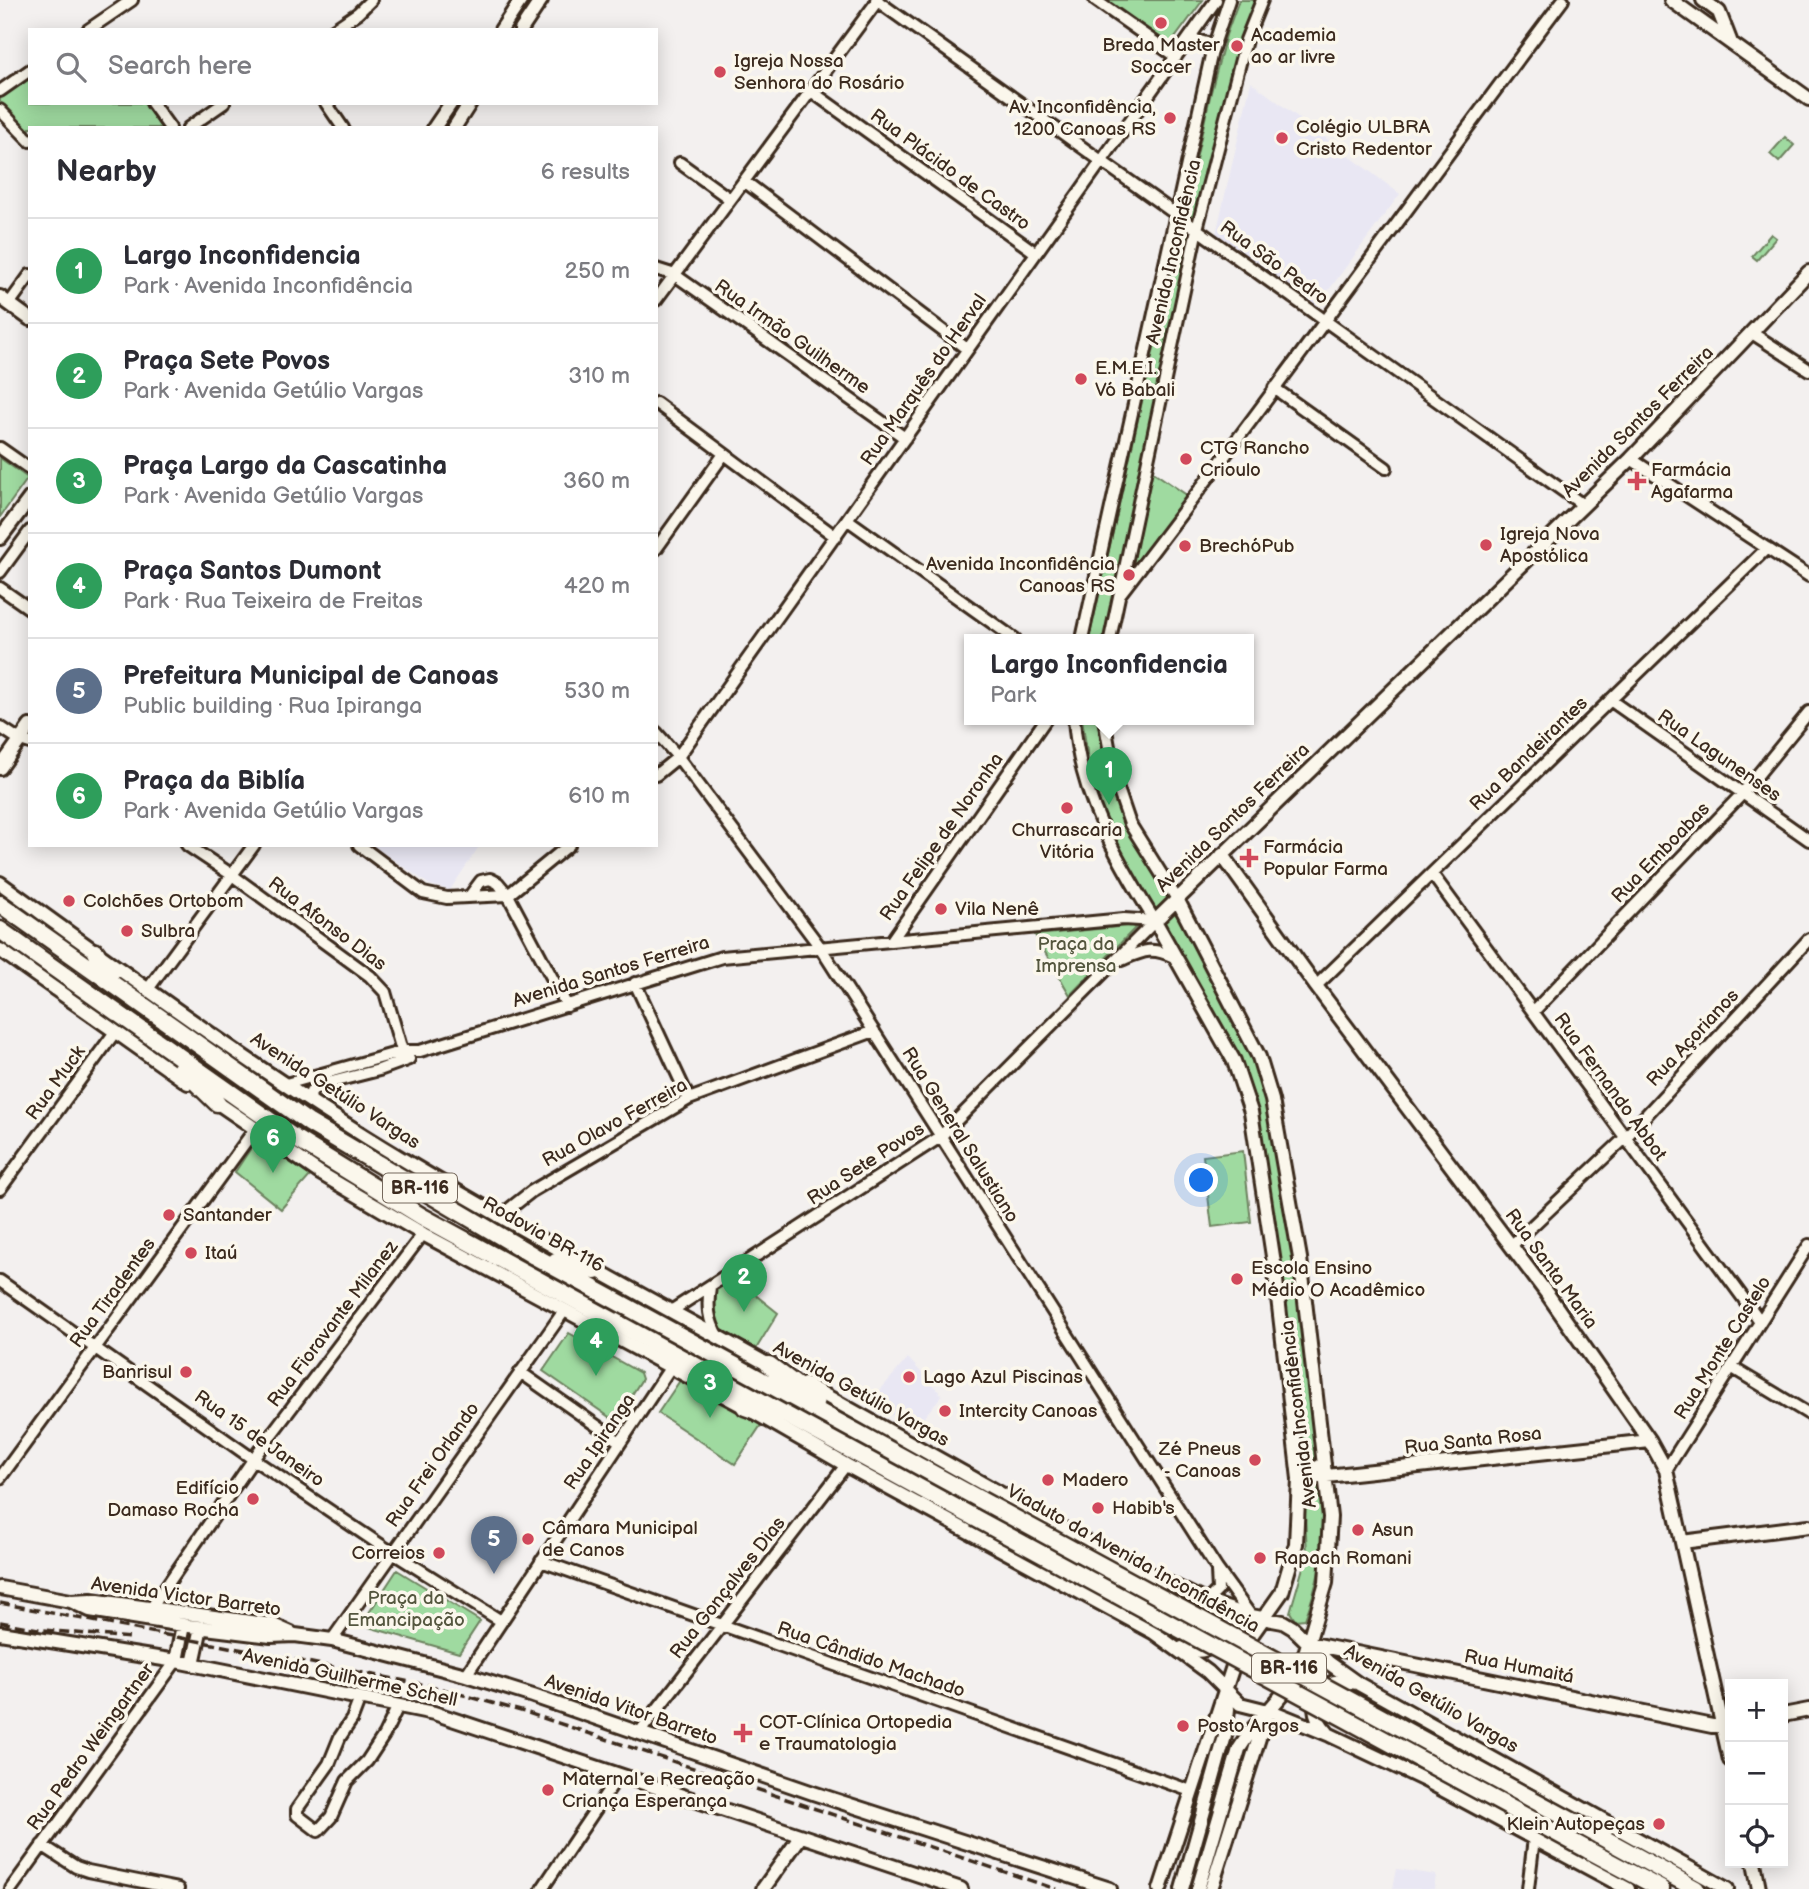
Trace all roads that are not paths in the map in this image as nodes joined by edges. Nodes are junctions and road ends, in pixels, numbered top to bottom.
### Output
1 (132, 0) edge
2 (371, 0) edge
3 (521, 0) edge
4 (541, 0) edge
5 (877, 0) edge
6 (1095, 0) edge
7 (1216, 0) edge
8 (1229, 0) edge
9 (1262, 0) edge
10 (1563, 0) edge
11 (1671, 0) edge
12 (1703, 0) edge
13 (95, 28) edge
14 (336, 28) edge
15 (502, 28) edge
16 (522, 28) edge
17 (1731, 43) junction
18 (1184, 45) junction
19 (1212, 51) junction
20 (1175, 57) junction
21 (28, 71) edge
22 (0, 91) edge
23 (811, 91) junction
24 (1809, 99) edge
25 (153, 105) edge
26 (222, 105) edge
27 (327, 105) edge
28 (450, 105) edge
29 (469, 105) edge
30 (0, 110) edge
31 (169, 126) edge
32 (191, 126) edge
33 (342, 126) edge
34 (435, 126) edge
35 (455, 126) edge
36 (28, 139) edge
37 (1101, 161) junction
38 (680, 163) dead end
39 (744, 181) junction
40 (730, 199) junction
41 (1175, 214) junction
42 (1197, 229) junction
43 (1036, 253) junction
44 (658, 270) edge
45 (1809, 272) edge
46 (675, 275) junction
47 (28, 277) edge
48 (658, 297) edge
49 (5, 301) edge
50 (28, 318) edge
51 (1324, 321) junction
52 (1752, 333) junction
53 (967, 349) junction
54 (1809, 370) edge
55 (1274, 388) junction
56 (658, 404) edge
57 (905, 438) junction
58 (0, 448) edge
59 (724, 454) junction
60 (1632, 458) junction
61 (28, 468) edge
62 (1386, 468) dead end
63 (28, 501) edge
64 (1583, 505) junction
65 (848, 520) junction
66 (28, 534) edge
67 (836, 537) junction
68 (0, 538) edge
69 (658, 546) edge
70 (1767, 548) junction
71 (0, 572) edge
72 (1809, 576) edge
73 (0, 588) edge
74 (1121, 594) junction
75 (28, 608) edge
76 (1008, 634) edge
77 (1083, 634) edge
78 (1111, 634) edge
79 (1610, 700) junction
80 (1809, 712) edge
81 (1042, 725) edge
82 (1074, 725) edge
83 (1105, 725) edge
84 (0, 727) edge
85 (658, 734) edge
86 (25, 741) edge
87 (678, 758) junction
88 (0, 768) edge
89 (658, 773) edge
90 (1742, 794) junction
91 (1809, 840) edge
92 (190, 847) edge
93 (253, 847) edge
94 (362, 847) edge
95 (567, 847) edge
96 (1222, 855) junction
97 (1432, 874) junction
98 (232, 875) junction
99 (0, 883) edge
100 (508, 895) junction
101 (469, 897) junction
102 (1177, 899) junction
103 (0, 904) edge
104 (1155, 921) junction
105 (0, 930) edge
106 (1809, 939) edge
107 (892, 940) junction
108 (820, 947) junction
109 (0, 950) edge
110 (96, 952) junction
111 (1174, 957) junction
112 (1115, 962) junction
113 (635, 983) junction
114 (1316, 986) junction
115 (148, 989) junction
116 (567, 1006) junction
117 (1533, 1012) junction
118 (874, 1031) junction
119 (115, 1032) junction
120 (147, 1035) junction
121 (405, 1056) junction
122 (286, 1084) junction
123 (688, 1099) junction
124 (310, 1100) junction
125 (217, 1103) junction
126 (309, 1123) junction
127 (256, 1129) junction
128 (940, 1137) junction
129 (1625, 1138) junction
130 (0, 1189) edge
131 (499, 1217) junction
132 (423, 1234) junction
133 (1809, 1245) edge
134 (1511, 1246) junction
135 (534, 1256) junction
136 (595, 1271) junction
137 (0, 1281) edge
138 (710, 1287) junction
139 (564, 1311) junction
140 (671, 1311) junction
141 (1760, 1321) junction
142 (718, 1337) junction
143 (95, 1347) junction
144 (769, 1364) junction
145 (1731, 1367) junction
146 (670, 1368) junction
147 (520, 1372) junction
148 (745, 1407) junction
149 (1809, 1414) edge
150 (819, 1432) junction
151 (864, 1434) junction
152 (1650, 1441) junction
153 (620, 1442) junction
154 (253, 1459) junction
155 (846, 1465) junction
156 (1325, 1470) junction
157 (1666, 1470) junction
158 (1299, 1473) junction
159 (0, 1478) edge
160 (981, 1500) joint
161 (1809, 1526) edge
162 (1682, 1542) junction
163 (392, 1552) junction
164 (541, 1561) junction
165 (1217, 1569) junction
166 (0, 1588) edge
167 (1205, 1600) junction
168 (71, 1601) junction
169 (152, 1607) junction
170 (1258, 1617) junction
171 (501, 1621) junction
172 (183, 1625) junction
173 (720, 1626) junction
174 (201, 1628) junction
175 (0, 1633) edge
176 (295, 1635) junction
177 (332, 1640) junction
178 (1308, 1643) junction
179 (1175, 1646) junction
180 (176, 1661) junction
181 (193, 1664) junction
182 (466, 1675) junction
183 (1357, 1683) junction
184 (1226, 1690) junction
185 (360, 1698) junction
186 (398, 1706) junction
187 (1809, 1710) edge
188 (1268, 1711) junction
189 (1788, 1714) edge
190 (1725, 1722) edge
191 (1725, 1726) edge
192 (639, 1733) junction
193 (1330, 1735) junction
194 (618, 1776) junction
195 (1191, 1791) junction
196 (801, 1836) junction
197 (1534, 1838) junction
198 (42, 1845) junction
199 (1755, 1868) edge
200 (11, 1889) edge
201 (178, 1889) edge
202 (542, 1889) edge
203 (763, 1889) edge
204 (961, 1889) edge
205 (1110, 1889) edge
206 (1160, 1889) edge
207 (1182, 1889) edge
208 (1198, 1889) edge
209 (1212, 1889) edge
210 (1528, 1889) edge
211 (1628, 1889) edge
212 (1661, 1889) edge
213 (1696, 1889) edge
214 (1727, 1889) edge
215 (1759, 1889) edge

1 - 13 street
2 - 14 street
3 - 15 main road
4 - 16 main road
5 - 23 street
5 - 37 street, Rua São Pedro
6 - 20 street
7 - 18 street, Rua Marquês do Herval
8 - 19 street, Avenida Inconfidência
9 - 42 street, Avenida Inconfidência
10 - 51 street
11 - 17 main road
12 - 17 main road
17 - 24 main road
18 - 19 street
18 - 20 street, Rua Marquês do Herval
19 - 41 street, Avenida Inconfidência
20 - 37 street, Rua Marquês do Herval
21 - 22 street
23 - 39 street
23 - 43 street, Rua Plácido de Castro
25 - 31 street
26 - 32 street
27 - 33 street
28 - 34 main road
29 - 35 main road
30 - 36 street
37 - 41 street, Rua São Pedro
37 - 43 street, Rua Marquês do Herval
38 - 40 street
39 - 40 street
39 - 53 street
40 - 46 street
41 - 42 street, Rua São Pedro
41 - 77 street, Avenida Inconfidência
42 - 51 street, Rua São Pedro
42 - 74 street, Avenida Inconfidência
43 - 53 street, Rua Marquês do Herval
44 - 46 street, Rua Irmão Guilherme
45 - 52 main road, Avenida Santos Ferreira
46 - 48 street
46 - 57 street, Rua Irmão Guilherme
47 - 49 street
49 - 50 main road
51 - 55 street
51 - 64 street, Rua São Pedro
52 - 54 street
52 - 60 main road, Avenida Santos Ferreira
53 - 57 street, Rua Marquês do Herval
55 - 62 street
55 - 74 street
56 - 59 street
57 - 65 street, Rua Marquês do Herval
58 - 61 street
59 - 67 street
59 - 69 street
60 - 64 main road, Avenida Santos Ferreira
60 - 70 street
63 - 68 main road
64 - 96 main road, Avenida Santos Ferreira
65 - 67 street, Rua Marquês do Herval
65 - 76 street
66 - 71 street
67 - 87 street, Rua Marquês do Herval
70 - 72 street
70 - 79 street, Rua Bandeirantes
73 - 75 street
74 - 78 street, Avenida Inconfidência
79 - 90 street, Rua Lagunenses
79 - 97 street, Rua Bandeirantes
80 - 90 street, Rua Emboabas
81 - 107 street, Rua Felipe de Noronha
82 - 104 street, Avenida Inconfidência
83 - 102 street, Avenida Inconfidência
84 - 86 street
85 - 87 street, Rua General Salustiano
86 - 88 main road
87 - 89 street, Rua Marquês do Herval
87 - 108 street, Rua General Salustiano
90 - 91 street, Rua Lagunenses
90 - 117 street, Rua Emboabas
92 - 98 street, Rua Afonso Dias
93 - 98 street
94 - 101 street
95 - 100 street
96 - 102 main road, Avenida Santos Ferreira
96 - 114 main road, Rua Santa Maria
97 - 114 street, Rua Bandeirantes
97 - 117 street, Rua Fernando Abbot
98 - 115 street
98 - 121 street, Rua Afonso Dias
99 - 110 main road, Avenida Getúlio Vargas
100 - 101 street
100 - 101 street
100 - 116 street
102 - 104 main road, Avenida Santos Ferreira
102 - 156 main road, Avenida Inconfidência
103 - 126 highway, Rodovia BR-116 / BR-116
104 - 107 street, Avenida Santos Ferreira
104 - 111 main road, Avenida Inconfidência
104 - 112 street, Rua Sete Povos
105 - 120 highway, BR-116
106 - 129 street, Rua Açorianos
107 - 108 street, Avenida Santos Ferreira
108 - 113 street, Avenida Santos Ferreira
108 - 118 street, Rua General Salustiano
109 - 119 main road
110 - 115 main road, Avenida Getúlio Vargas
110 - 126 highway, BR-116
111 - 112 street, Rua Sete Povos
111 - 158 main road, Avenida Inconfidência
112 - 128 street, Rua Sete Povos
113 - 116 street, Avenida Santos Ferreira
113 - 123 street
114 - 134 main road, Rua Santa Maria
115 - 122 main road, Avenida Getúlio Vargas
116 - 121 street, Avenida Santos Ferreira
117 - 129 street, Rua Fernando Abbot
118 - 123 street, Rua Olavo Ferreira
118 - 128 street, Rua General Salustiano
119 - 125 main road
119 - 130 street, Rua Muck
120 - 125 highway, BR-116
120 - 150 highway, BR-116
121 - 122 street, Avenida Santos Ferreira
121 - 124 street, Avenida Santos Ferreira
122 - 124 main road, Avenida Getúlio Vargas
123 - 131 street, Rua Olavo Ferreira
124 - 131 main road, Avenida Getúlio Vargas
125 - 127 main road
126 - 135 highway, Rodovia BR-116 / BR-116
127 - 132 main road
127 - 143 street, Rua Tiradentes
128 - 138 street, Rua Sete Povos
128 - 165 street, Rua General Salustiano
129 - 134 street, Rua Açorianos
129 - 141 street, Rua Fernando Abbot
131 - 136 main road, Avenida Getúlio Vargas
132 - 139 main road
132 - 154 street, Rua Fioravante Milanez
133 - 141 street, Rua Monte Castelo
134 - 152 main road, Rua Santa Maria
135 - 136 highway
135 - 151 highway, Rodovia BR-116 / BR-116
136 - 140 main road, Avenida Getúlio Vargas
137 - 143 street, Rua 15 de Janeiro
138 - 140 street, Rua Sete Povos
138 - 142 street
139 - 146 main road
139 - 147 street, Rua Frei Orlando
140 - 142 main road, Avenida Getúlio Vargas
141 - 145 street, Rua Monte Castelo
142 - 144 main road, Avenida Getúlio Vargas
143 - 154 street, Rua 15 de Janeiro
143 - 159 street, Rua Tiradentes
144 - 151 highway, BR-116
144 - 167 main road, Avenida Getúlio Vargas
145 - 149 street
145 - 157 street, Rua Monte Castelo
146 - 148 main road
146 - 153 street, Rua Ipiranga
147 - 153 street
147 - 163 street, Rua Frei Orlando
148 - 150 highway, BR-116
148 - 155 main road
150 - 212 highway, Viaduto da Avenida Inconfidência / BR-116, bridge
151 - 160 highway, Rodovia BR-116 / BR-116
152 - 156 main road, Rua Santa Rosa
152 - 157 main road, Rua Santa Maria
153 - 164 street, Rua Ipiranga
154 - 163 street, Rua 15 de Janeiro
154 - 169 street, Rua Fioravante Milanez
155 - 173 street, Rua Gonçalves Dias
155 - 179 main road
156 - 158 main road, Rua Santa Rosa
156 - 178 main road, Avenida Inconfidência
157 - 162 main road, Rua Santa Maria
158 - 170 main road, Avenida Inconfidência
160 - 213 highway, Viaduto da Avenida Inconfidência / BR-116, bridge
161 - 162 main road
162 - 190 main road, Rua Santa Maria
163 - 171 street, Rua 15 de Janeiro
163 - 177 street, Rua Frei Orlando
164 - 171 street, Rua Ipiranga
164 - 173 street, Rua Cândido Machado
165 - 167 street
165 - 170 street, Rua General Salustiano
166 - 168 main road
167 - 170 main road, Avenida Getúlio Vargas
167 - 179 main road
168 - 169 main road, Avenida Victor Barreto
168 - 172 main road
169 - 176 main road, Avenida Victor Barreto
170 - 178 main road, Avenida Getúlio Vargas
170 - 184 main road, Avenida Inconfidência
171 - 182 street, Rua Ipiranga
172 - 174 main road
172 - 180 main road
173 - 192 street, Rua Gonçalves Dias
173 - 195 street, Rua Cândido Machado
174 - 176 main road
174 - 181 main road
175 - 180 main road, Avenida Guilherme Schell
176 - 177 main road, Avenida Vitor Barreto
177 - 182 main road, Avenida Vitor Barreto
178 - 183 main road, Avenida Getúlio Vargas
178 - 188 main road, Avenida Inconfidência
178 - 191 main road, Rua Humaitá
179 - 184 main road
180 - 181 main road, Avenida Guilherme Schell
180 - 198 street, Rua Pedro Weingartner
181 - 185 main road, Avenida Guilherme Schell
182 - 192 main road, Avenida Vitor Barreto
183 - 193 main road
183 - 214 main road, Avenida Getúlio Vargas
184 - 188 main road
184 - 195 main road, Avenida Inconfidência
184 - 207 main road, Avenida Inconfidência
185 - 186 main road, Avenida Guilherme Schell
185 - 186 street
186 - 194 main road, Avenida Guilherme Schell
187 - 189 main road
188 - 193 main road
188 - 208 main road, Avenida Inconfidência
188 - 209 main road, Avenida Inconfidência
192 - 205 main road, Avenida Vitor Barreto
193 - 197 main road
194 - 196 main road, Avenida Guilherme Schell
194 - 202 street
195 - 206 main road, Avenida Inconfidência
196 - 203 main road
196 - 204 main road, Avenida Guilherme Schell
197 - 210 street
197 - 211 main road
198 - 200 street, Rua Pedro Weingartner
198 - 201 street
199 - 215 main road

